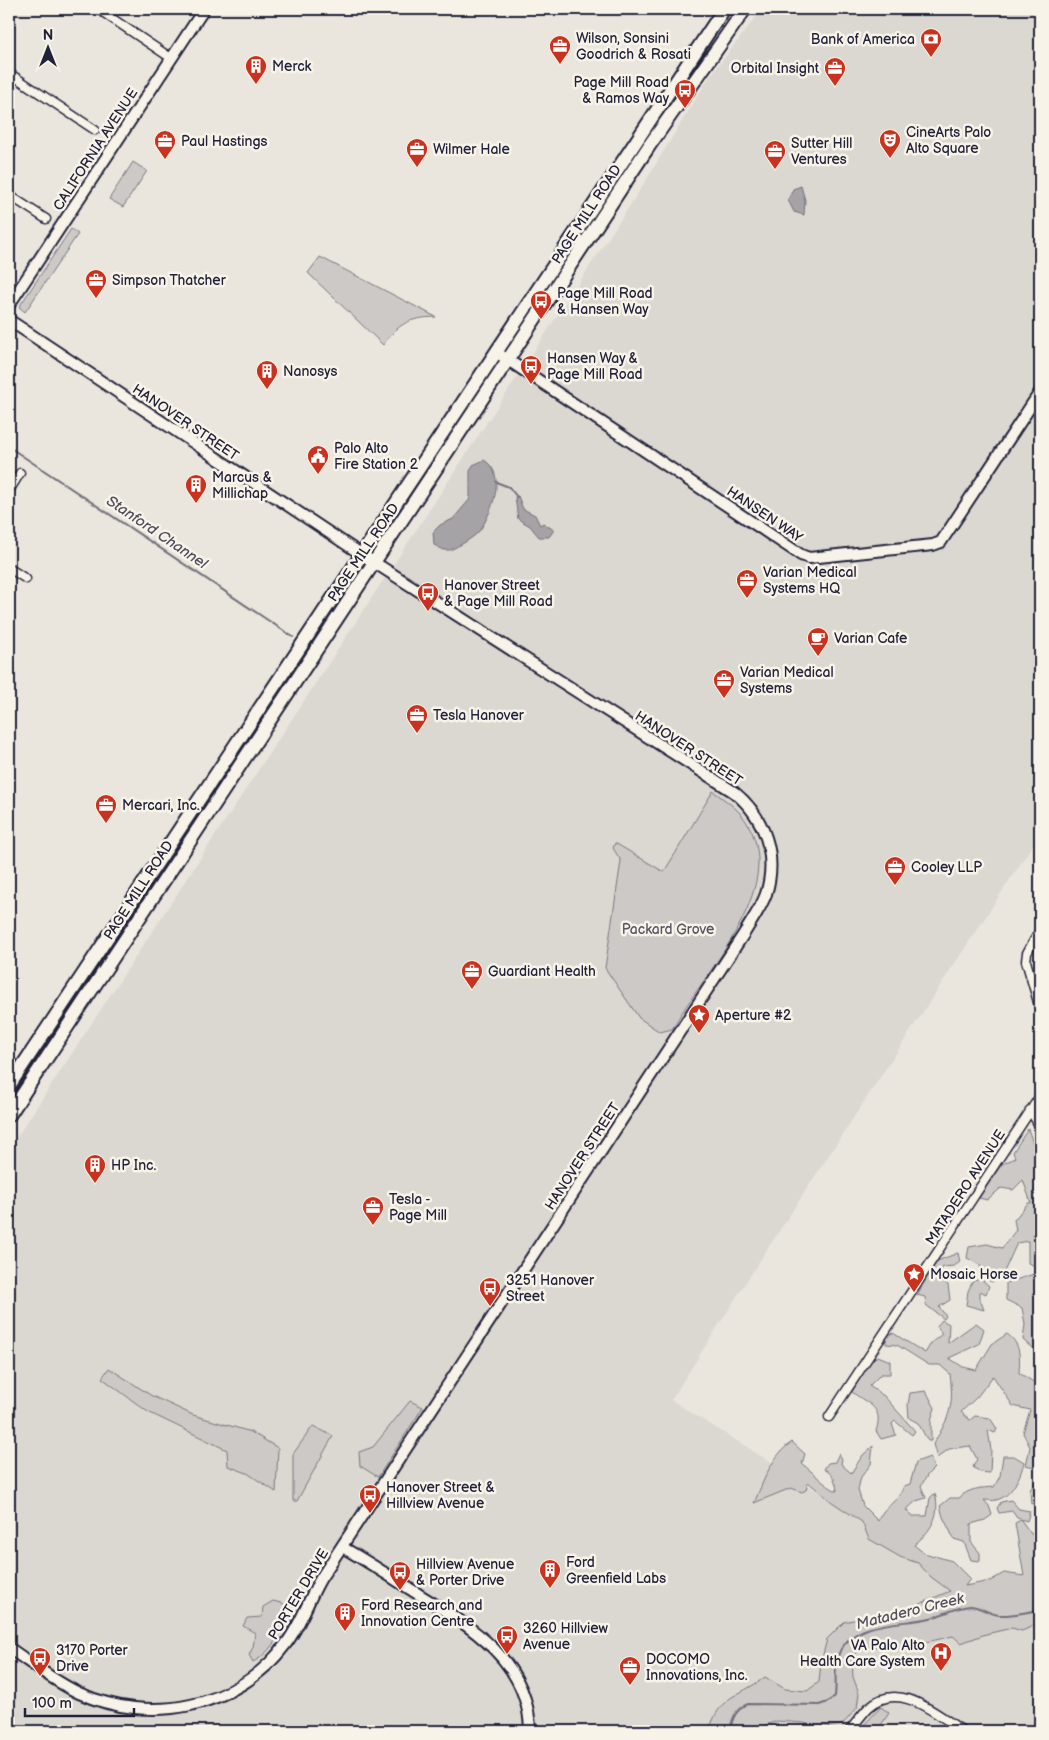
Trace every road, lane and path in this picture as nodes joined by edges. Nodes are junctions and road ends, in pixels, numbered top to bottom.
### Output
1 (98, 9) edge
2 (204, 9) edge
3 (724, 9) edge
4 (745, 9) edge
5 (172, 58) junction
6 (9, 73) edge
7 (95, 130) dead end
8 (9, 195) edge
9 (46, 219) dead end
10 (9, 305) edge
11 (9, 320) edge
12 (496, 352) junction
13 (508, 360) junction
14 (1040, 392) edge
15 (20, 473) dead end
16 (9, 491) edge
17 (361, 554) junction
18 (374, 562) junction
19 (9, 568) edge
20 (26, 579) dead end
21 (152, 869) junction
22 (156, 891) junction
23 (1040, 930) edge
24 (1040, 1009) edge
25 (9, 1086) edge
26 (1040, 1096) edge
27 (1030, 1110) junction
28 (9, 1114) edge
29 (1040, 1127) edge
30 (829, 1417) dead end
31 (342, 1547) junction
32 (9, 1648) edge
33 (530, 1731) edge
34 (849, 1731) edge
35 (962, 1731) edge

1 - 5 street
2 - 5 street, CALIFORNIA AVENUE
3 - 12 main road, PAGE MILL ROAD
4 - 13 main road, PAGE MILL ROAD
5 - 10 street, CALIFORNIA AVENUE
6 - 7 street
8 - 9 street
11 - 17 street, HANOVER STREET
12 - 13 street, HANSEN WAY
12 - 17 main road, PAGE MILL ROAD
13 - 14 street, HANSEN WAY
13 - 18 main road, PAGE MILL ROAD
15 - 16 street
17 - 18 street, HANOVER STREET
17 - 21 main road, PAGE MILL ROAD
18 - 22 main road, PAGE MILL ROAD
18 - 31 street, HANOVER STREET
19 - 20 street
21 - 22 main road
21 - 25 main road, PAGE MILL ROAD
22 - 28 main road, PAGE MILL ROAD
23 - 24 street
26 - 27 street, MATADERO AVENUE
27 - 29 street
27 - 30 street, MATADERO AVENUE
31 - 32 street, PORTER DRIVE
31 - 33 street
34 - 35 street

